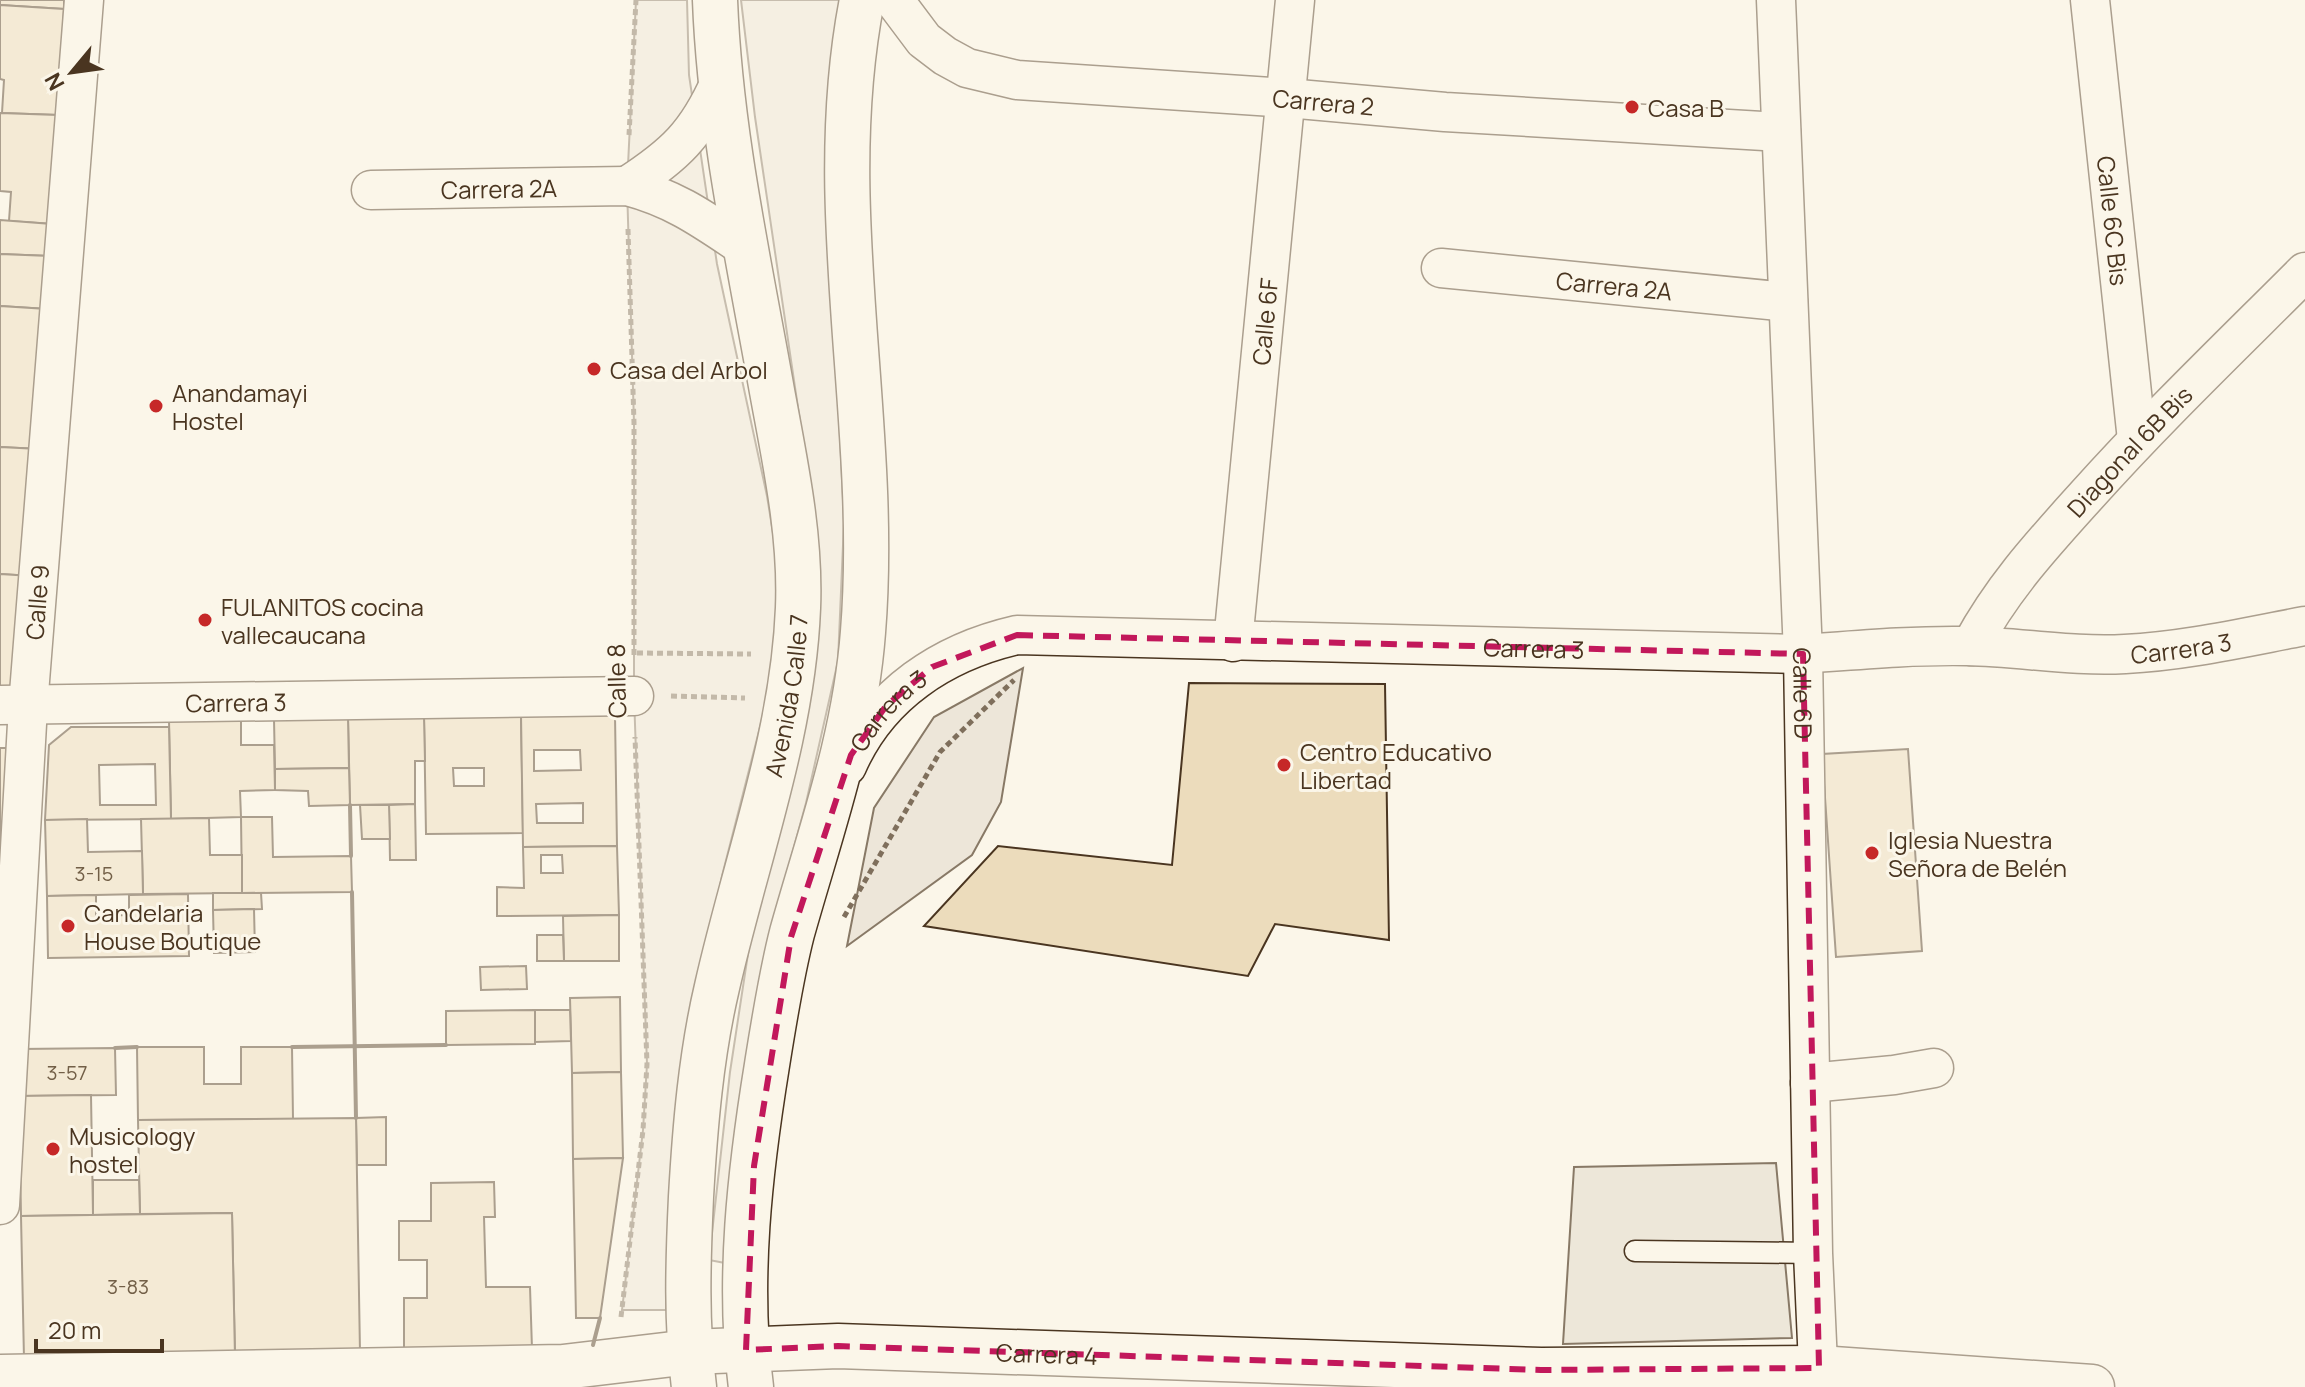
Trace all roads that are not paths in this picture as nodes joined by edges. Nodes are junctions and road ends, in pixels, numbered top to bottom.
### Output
1 (84, 0) edge
2 (715, 0) edge
3 (862, 0) edge
4 (894, 0) edge
5 (1295, 0) edge
6 (1776, 0) edge
7 (2090, 0) edge
8 (720, 82) junction
9 (1287, 98) junction
10 (1781, 132) junction
11 (627, 186) junction
12 (371, 190) dead end
13 (746, 248) junction
14 (1441, 268) dead end
15 (2305, 272) edge
16 (1788, 302) junction
17 (2137, 440) junction
18 (2305, 626) edge
19 (1233, 642) junction
20 (1971, 646) junction
21 (1803, 654) junction
22 (634, 696) road end
23 (14, 705) edge
24 (835, 794) junction
25 (1934, 1068) dead end
26 (1810, 1083) junction
27 (0, 1205) edge
28 (1635, 1251) dead end
29 (1813, 1253) junction
30 (748, 1369) edge
31 (692, 1370) edge
32 (0, 1377) edge
33 (1819, 1377) edge
34 (1541, 1378) edge
35 (2092, 1387) edge

1 - 23 street, Calle 9
2 - 8 street, Avenida Calle 7
3 - 24 street
4 - 9 street, Carrera 2
5 - 9 street, Calle 6F
6 - 10 street, Calle 6D
7 - 17 street, Calle 6C Bis
8 - 11 street
8 - 13 street, Avenida Calle 7
9 - 10 street, Carrera 2
9 - 19 street, Calle 6F
10 - 16 street, Calle 6D
11 - 12 street, Carrera 2A
11 - 13 street, Carrera 2A
13 - 31 street, Avenida Calle 7
14 - 16 street, Carrera 2A
15 - 17 street, Diagonal 6B Bis
16 - 21 street, Calle 6D
17 - 20 street, Diagonal 6B Bis
18 - 20 street, Carrera 3
19 - 21 street, Carrera 3
19 - 24 street, Carrera 3
20 - 21 street, Carrera 3
21 - 26 street, Calle 6D
22 - 23 street, Carrera 3
23 - 27 street, Calle 9
24 - 30 street
25 - 26 street
26 - 29 street, Calle 6D
28 - 29 lane
29 - 33 street, Calle 6D
30 - 31 street, Carrera 4
30 - 34 street, Carrera 4
31 - 32 street, Carrera 4
33 - 34 street, Carrera 4
33 - 35 street, Carrera 4

